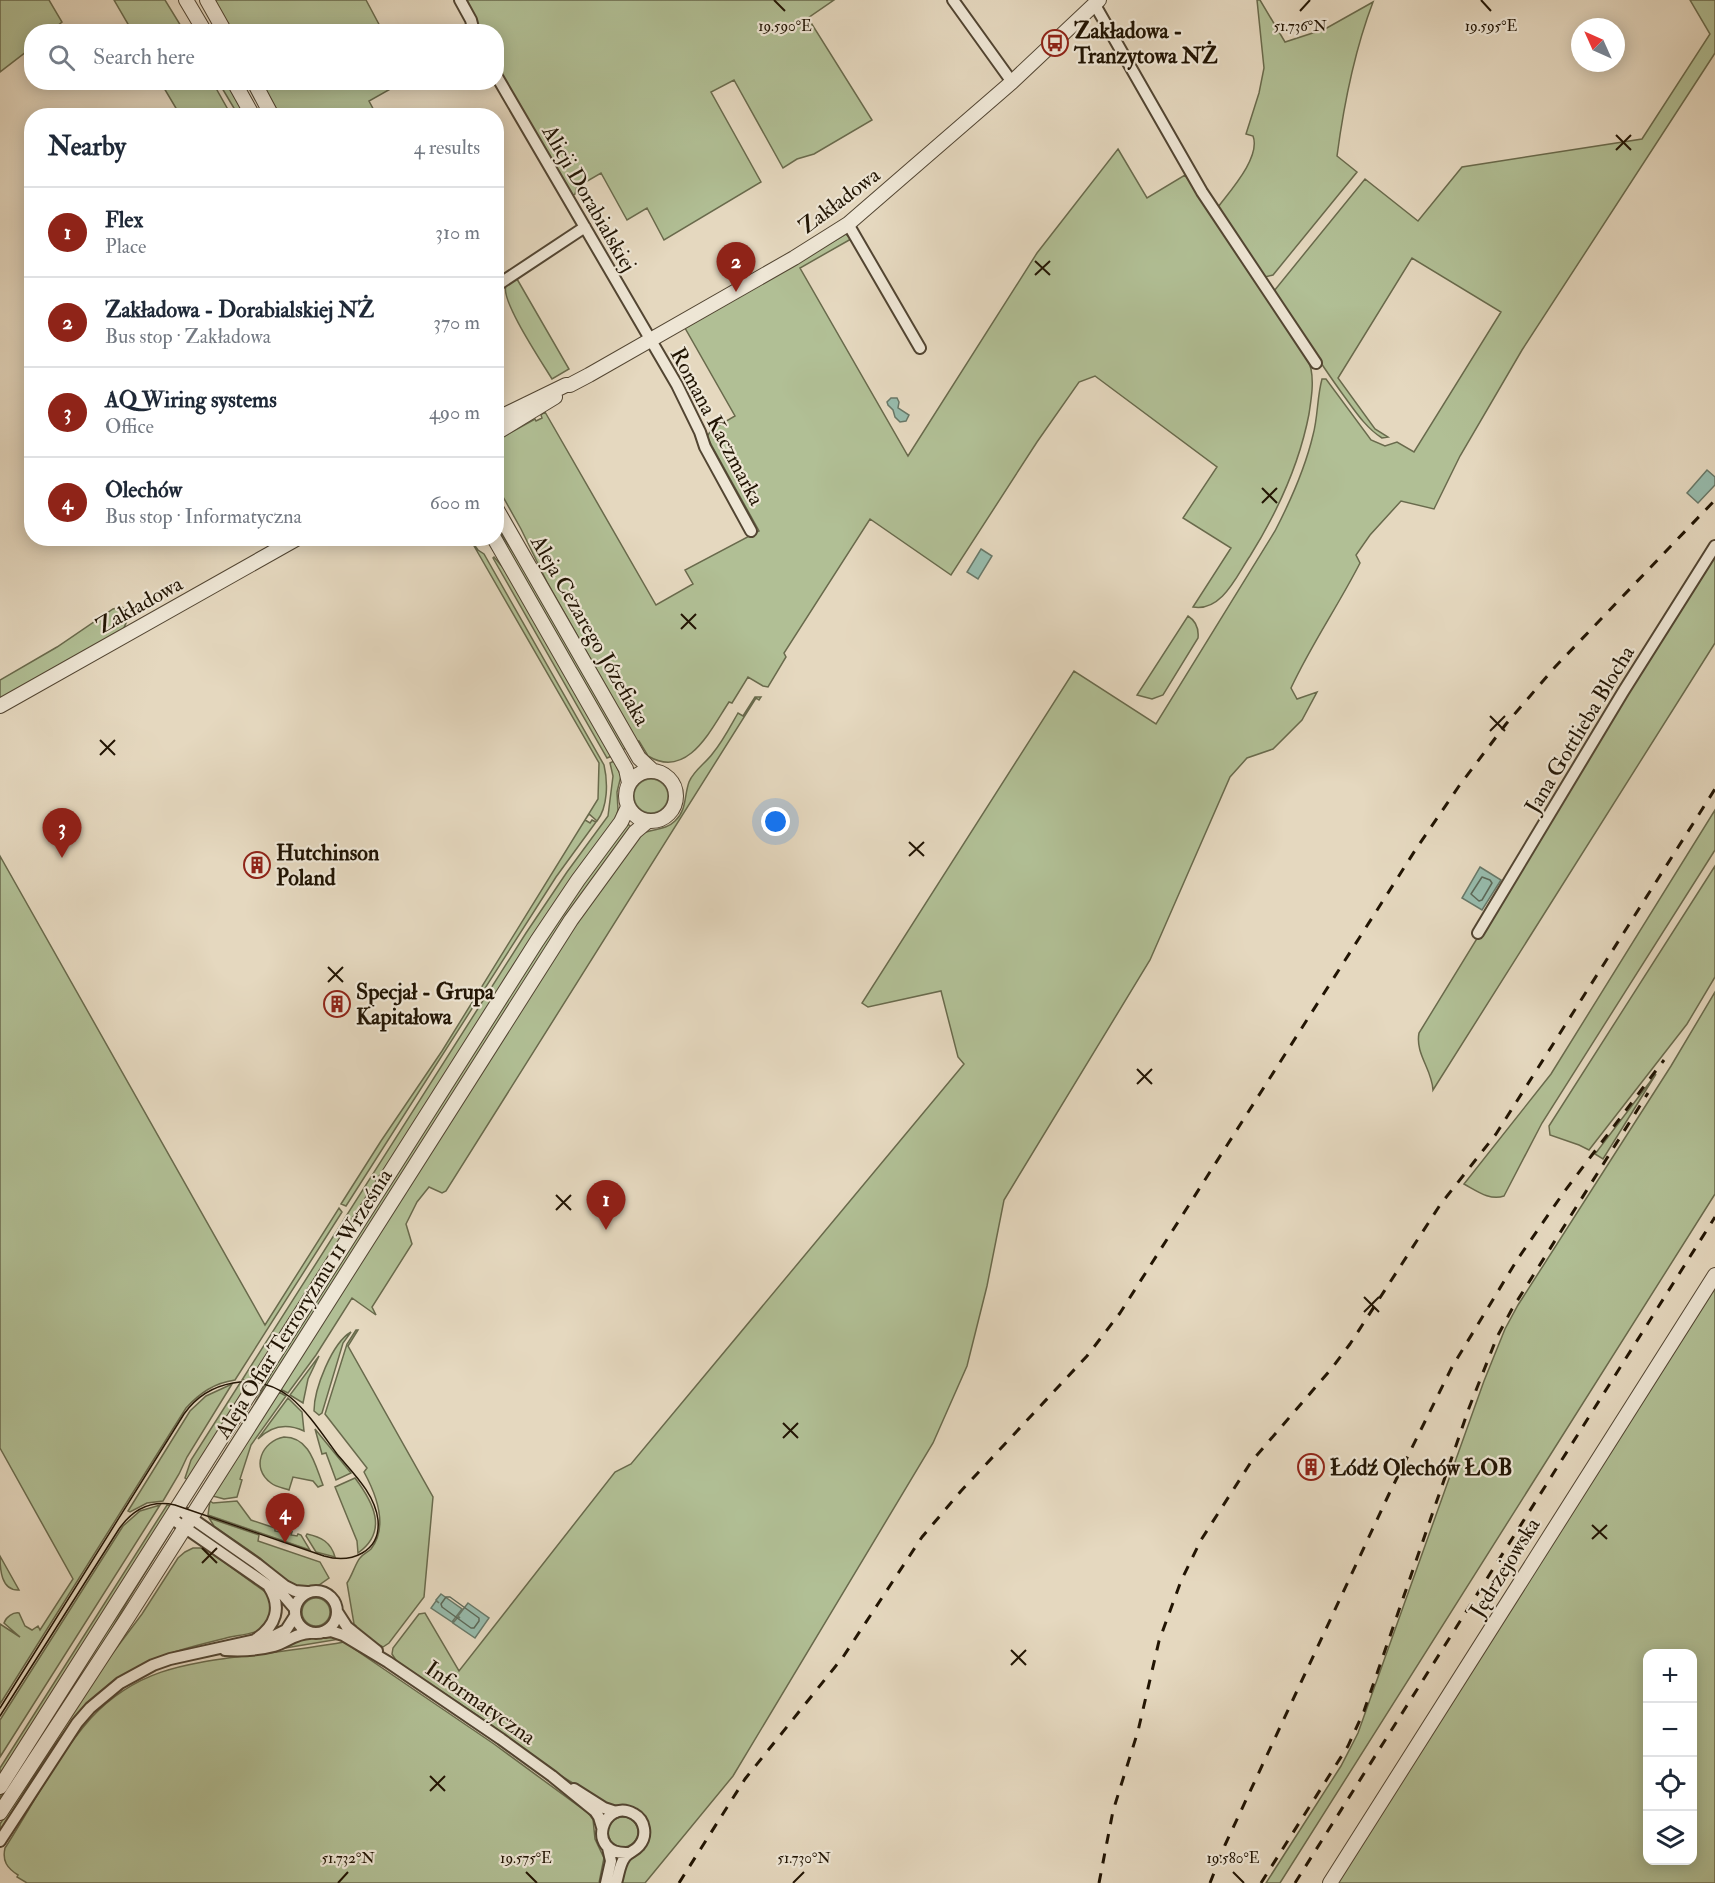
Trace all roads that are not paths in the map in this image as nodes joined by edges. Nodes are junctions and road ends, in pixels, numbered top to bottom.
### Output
1 (186, 0) edge
2 (207, 0) edge
3 (460, 0) edge
4 (953, 0) edge
5 (1097, 2) edge
6 (200, 24) edge
7 (220, 24) edge
8 (472, 24) edge
9 (1012, 82) junction
10 (504, 89) edge
11 (238, 90) edge
12 (258, 90) edge
13 (249, 108) edge
14 (269, 108) edge
15 (848, 224) junction
16 (585, 227) junction
17 (504, 280) edge
18 (651, 340) junction
19 (920, 348) dead end
20 (1316, 363) dead end
21 (570, 385) junction
22 (504, 415) edge
23 (504, 428) edge
24 (504, 522) edge
25 (752, 531) dead end
26 (284, 546) edge
27 (499, 546) edge
28 (1715, 546) edge
29 (0, 706) edge
30 (652, 770) junction
31 (629, 783) junction
32 (628, 807) junction
33 (648, 821) junction
34 (1478, 933) dead end
35 (1715, 1275) edge
36 (174, 1513) junction
37 (188, 1522) junction
38 (269, 1586) junction
39 (307, 1592) junction
40 (295, 1613) junction
41 (338, 1613) junction
42 (325, 1632) junction
43 (310, 1633) junction
44 (253, 1641) junction
45 (219, 1650) junction
46 (388, 1662) junction
47 (552, 1776) junction
48 (0, 1787) edge
49 (616, 1812) junction
50 (0, 1813) edge
51 (602, 1827) junction
52 (0, 1841) edge
53 (608, 1848) junction
54 (628, 1853) junction
55 (606, 1883) edge
56 (616, 1883) edge
57 (1330, 1883) edge

1 - 6 street
2 - 7 street
3 - 8 street
4 - 9 street
5 - 9 street, Zakładowa
5 - 20 street
9 - 15 street, Zakładowa
10 - 16 street, Alicji Dorabialskiej
11 - 13 street
12 - 14 street
15 - 18 street, Zakładowa
15 - 19 street
16 - 17 street
16 - 18 street, Alicji Dorabialskiej
18 - 21 street, Zakładowa
18 - 25 street, Romana Kaczmarka
21 - 22 street, Zakładowa
21 - 23 street, Zakładowa
24 - 30 street, Aleja Cezarego Józefiaka
26 - 29 street, Zakładowa
27 - 31 street, Aleja Cezarego Józefiaka
28 - 34 street, Jana Gottlieba Blocha
30 - 31 street
30 - 33 street
31 - 32 street
32 - 33 street
32 - 36 street, Aleja Ofiar Terroryzmu 11 Września
33 - 37 street, Aleja Ofiar Terroryzmu 11 Września
35 - 57 street, Jędrzejowska
36 - 37 street
36 - 48 street, Aleja Ofiar Terroryzmu 11 Września
37 - 38 street
37 - 39 street
37 - 50 street, Aleja Ofiar Terroryzmu 11 Września
38 - 40 street
38 - 44 street
39 - 40 street
39 - 41 street
40 - 43 street
40 - 44 street
41 - 42 street
41 - 46 street, Informatyczna
42 - 43 street
42 - 46 street, Informatyczna
43 - 45 street
44 - 45 street
45 - 52 street
46 - 47 street, Informatyczna
47 - 49 street, Informatyczna
47 - 51 street, Informatyczna
49 - 51 street
49 - 54 street, Informatyczna
51 - 53 street, Informatyczna
53 - 54 street
53 - 55 street, Informatyczna
54 - 56 street, Informatyczna

